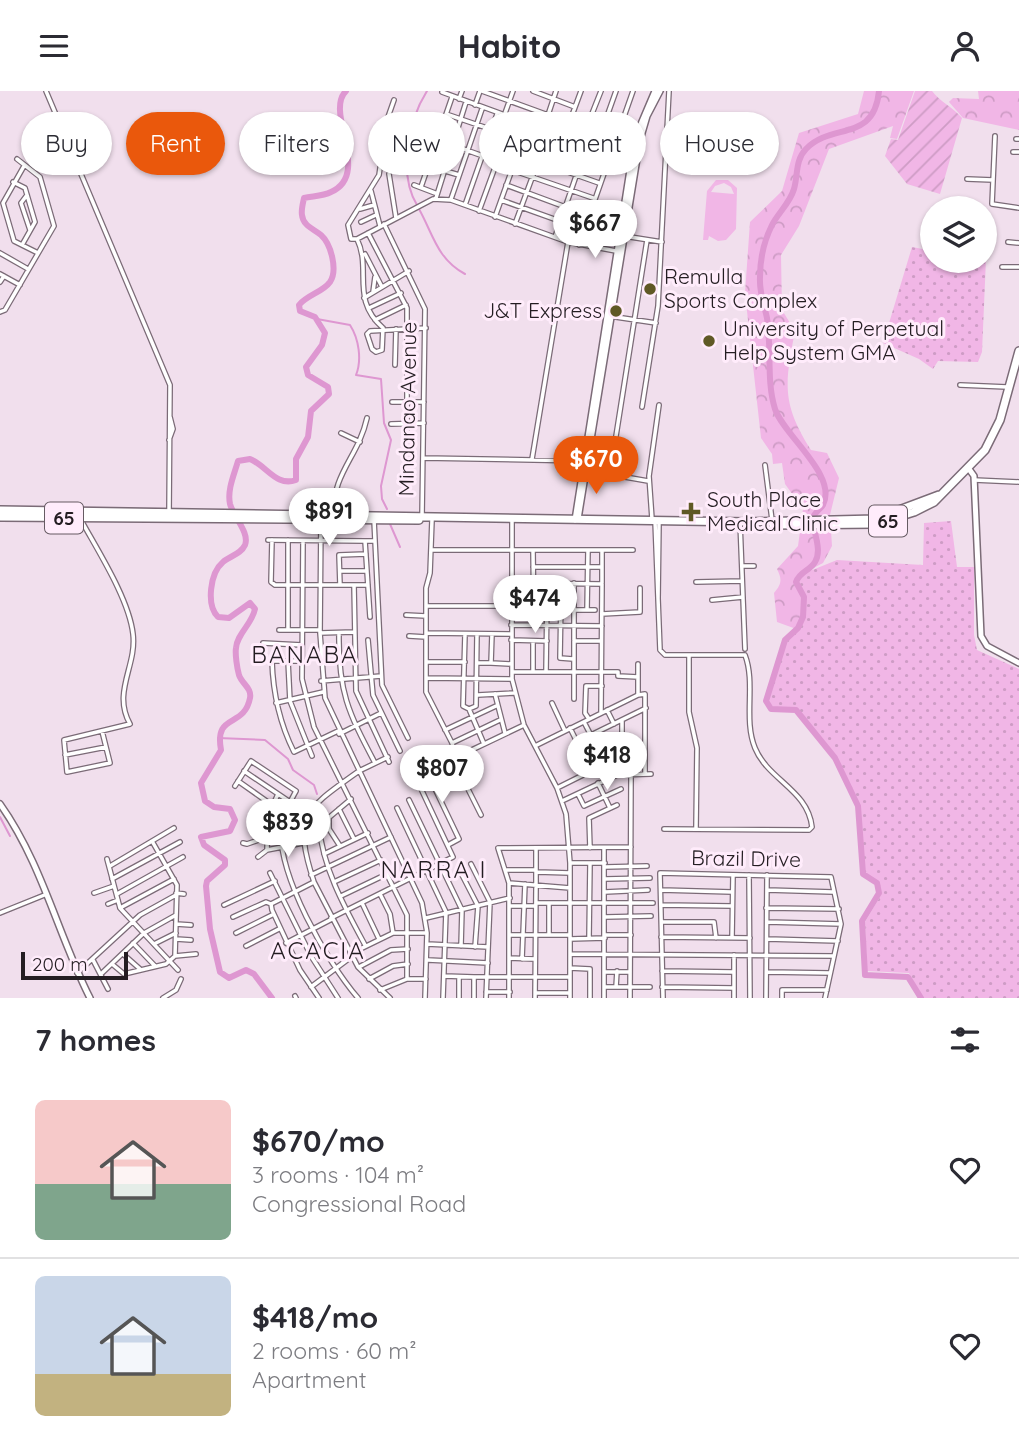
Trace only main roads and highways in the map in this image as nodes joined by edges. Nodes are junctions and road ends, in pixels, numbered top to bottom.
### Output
1 (655, 91) edge
2 (660, 91) edge
3 (645, 112) edge
4 (646, 120) edge
5 (632, 175) edge
6 (632, 175) edge
7 (619, 252) junction
8 (1019, 351) edge
9 (1017, 365) edge
10 (969, 469) junction
11 (0, 510) edge
12 (169, 516) junction
13 (0, 517) edge
14 (333, 517) junction
15 (422, 518) junction
16 (512, 519) junction
17 (577, 519) junction
18 (744, 522) junction
19 (795, 523) junction
20 (1019, 663) edge
21 (0, 804) edge
22 (90, 998) edge

1 - 3 main road
2 - 4 main road
5 - 7 main road
6 - 7 main road
7 - 17 main road
8 - 9 highway, 65
9 - 10 highway, 65
10 - 19 highway, 65
10 - 20 main road
11 - 12 highway, 65
12 - 13 highway, 65
12 - 14 highway, 65
14 - 15 highway, 65
14 - 15 highway, 65
15 - 16 highway, 65
15 - 16 highway, 65
16 - 17 highway, 65
17 - 18 highway, 65
18 - 19 highway, 65
18 - 19 highway, 65
21 - 22 main road

